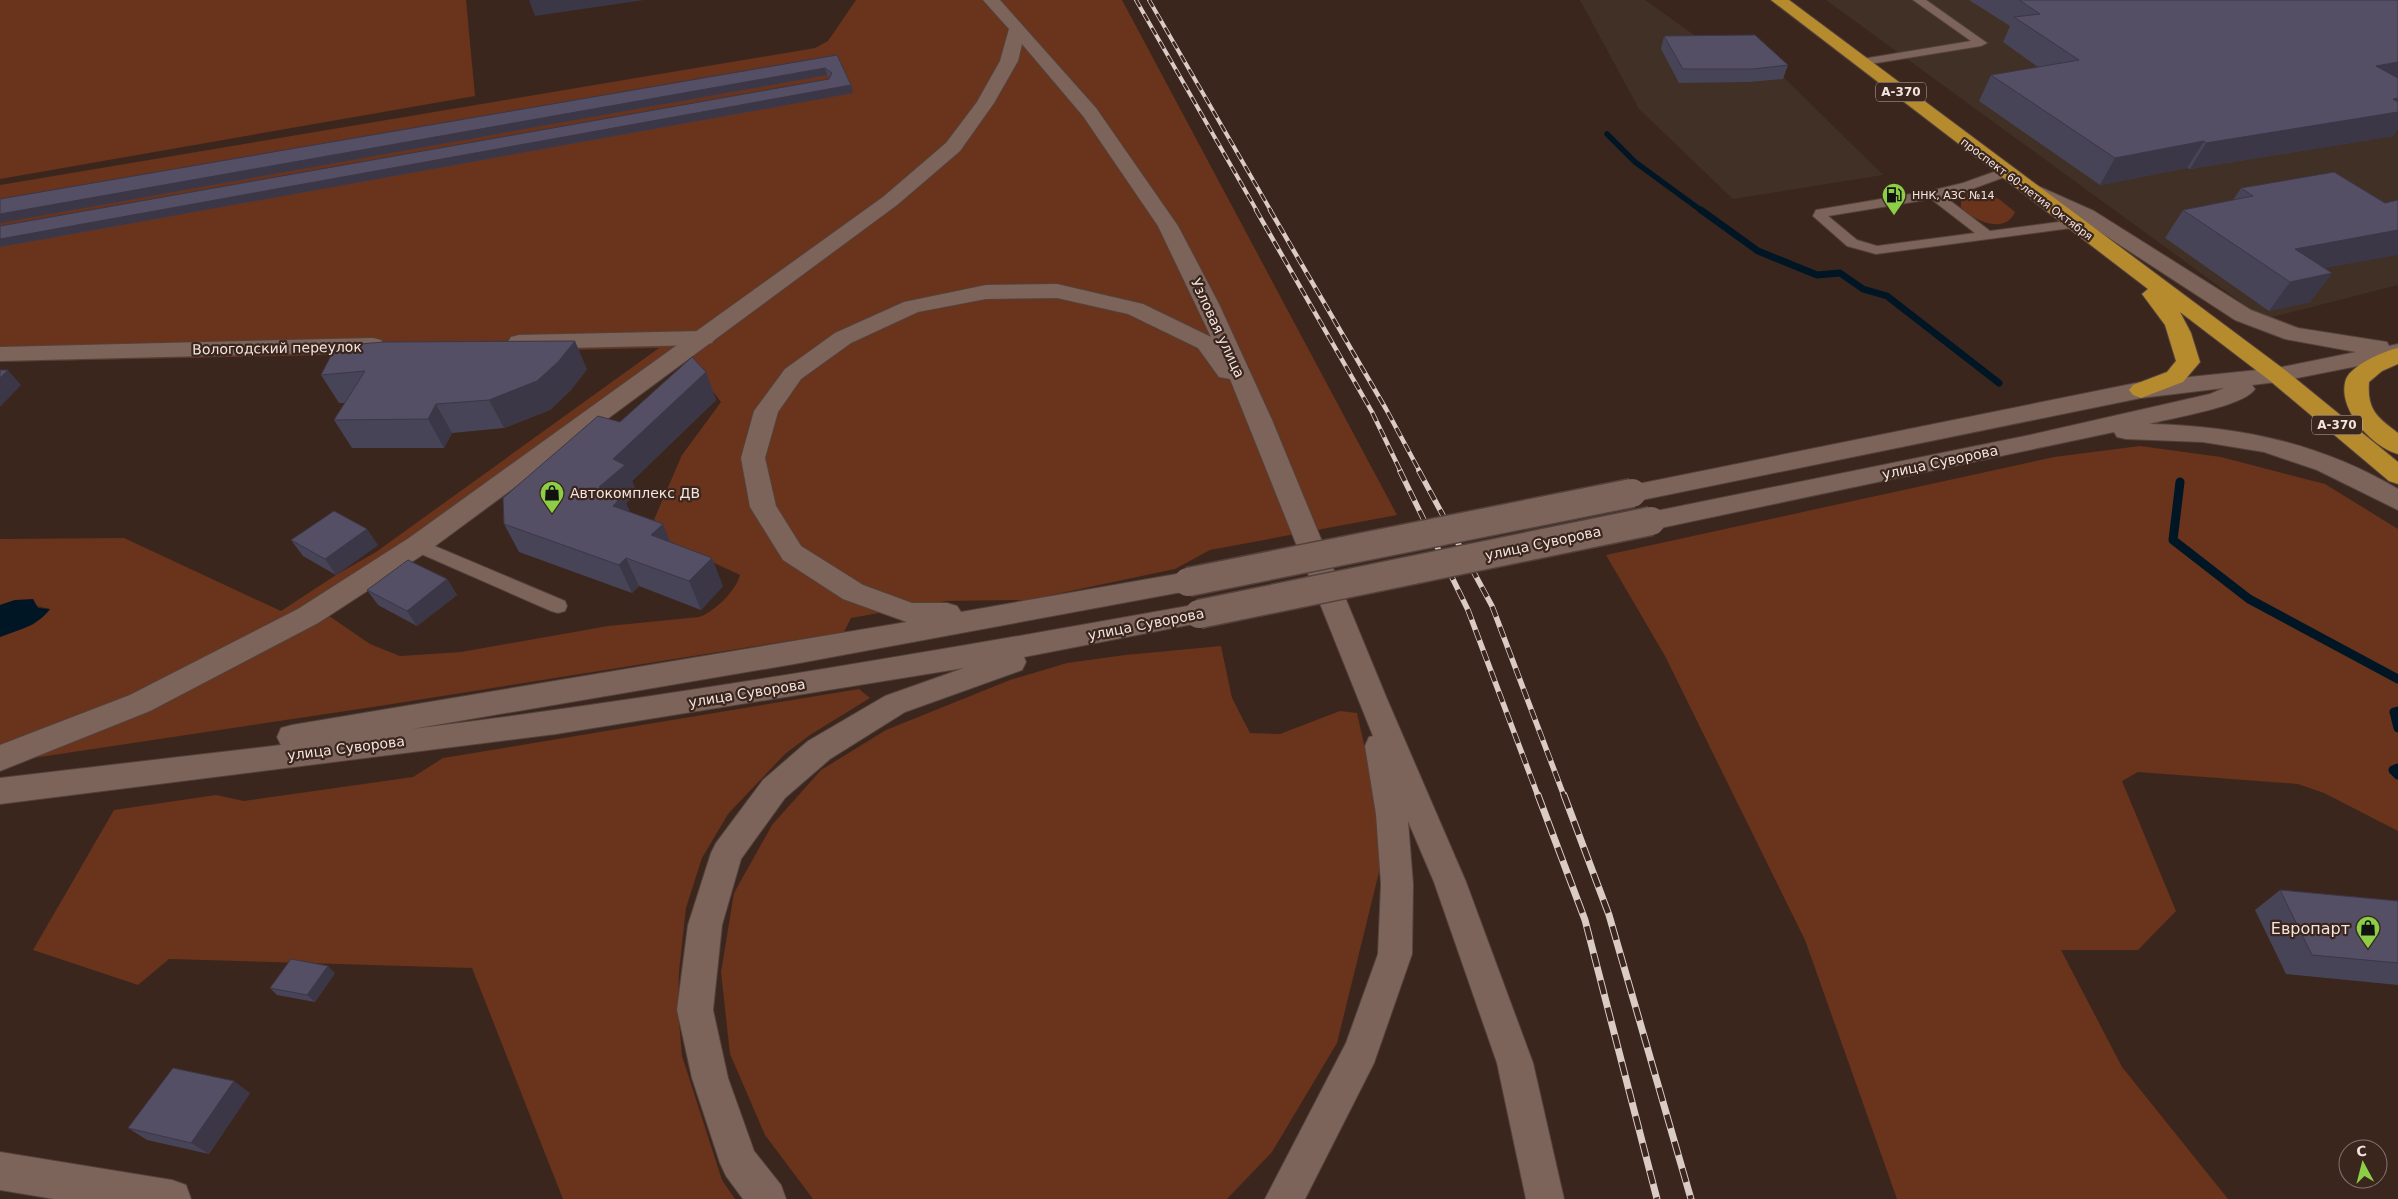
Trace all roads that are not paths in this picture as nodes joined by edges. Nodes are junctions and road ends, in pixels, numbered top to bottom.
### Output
1 (991, 0) edge
2 (1779, 0) edge
3 (1919, 0) edge
4 (1018, 28) junction
5 (1862, 63) junction
6 (2004, 172) junction
7 (2022, 185) junction
8 (1934, 194) junction
9 (2074, 224) junction
10 (1988, 236) junction
11 (2120, 258) junction
12 (1200, 289) junction
13 (1135, 309) junction
14 (704, 338) junction
15 (496, 342) edge
16 (397, 345) edge
17 (2398, 351) edge
18 (0, 354) edge
19 (2277, 376) junction
20 (2141, 390) junction
21 (1260, 420) junction
22 (2030, 443) junction
23 (2398, 446) edge
24 (2398, 458) edge
25 (2398, 475) edge
26 (2398, 501) edge
27 (418, 545) junction
28 (558, 606) dead end
29 (1018, 613) junction
30 (1199, 614) junction
31 (1372, 699) junction
32 (0, 758) edge
33 (0, 786) edge
34 (0, 792) edge
35 (1304, 1163) junction
36 (0, 1171) edge
37 (172, 1199) edge
38 (767, 1199) edge
39 (1272, 1199) edge
40 (1284, 1199) edge
41 (1545, 1199) edge

1 - 4 street, Узловая улица
2 - 5 highway, проспект 60-летия Октября / А-370
3 - 5 lane
4 - 12 street, Узловая улица
4 - 14 street
5 - 6 highway, проспект 60-летия Октября / А-370
6 - 7 highway, проспект 60-летия Октября / А-370
6 - 8 lane
7 - 9 highway, проспект 60-летия Октября / А-370
7 - 17 street
8 - 10 lane
8 - 10 lane
9 - 10 lane
9 - 11 highway, проспект 60-летия Октября / А-370
11 - 19 highway, проспект 60-летия Октября / А-370
11 - 20 highway
12 - 13 street
12 - 21 street, Узловая улица
13 - 21 street
13 - 29 street
14 - 15 street
14 - 27 street
16 - 18 street, Вологодский переулок
17 - 19 street, улица Суворова
17 - 23 highway
19 - 20 street, улица Суворова
19 - 22 street, улица Суворова
19 - 24 highway, А-370
19 - 25 highway, А-370
20 - 29 street, улица Суворова, bridge
21 - 31 street, Узловая улица
22 - 26 street
22 - 30 street, улица Суворова, bridge
27 - 28 lane
27 - 32 street
29 - 33 street, улица Суворова
30 - 34 street, улица Суворова
30 - 38 street
31 - 35 street
31 - 41 street
35 - 39 street
35 - 40 street
36 - 37 street

